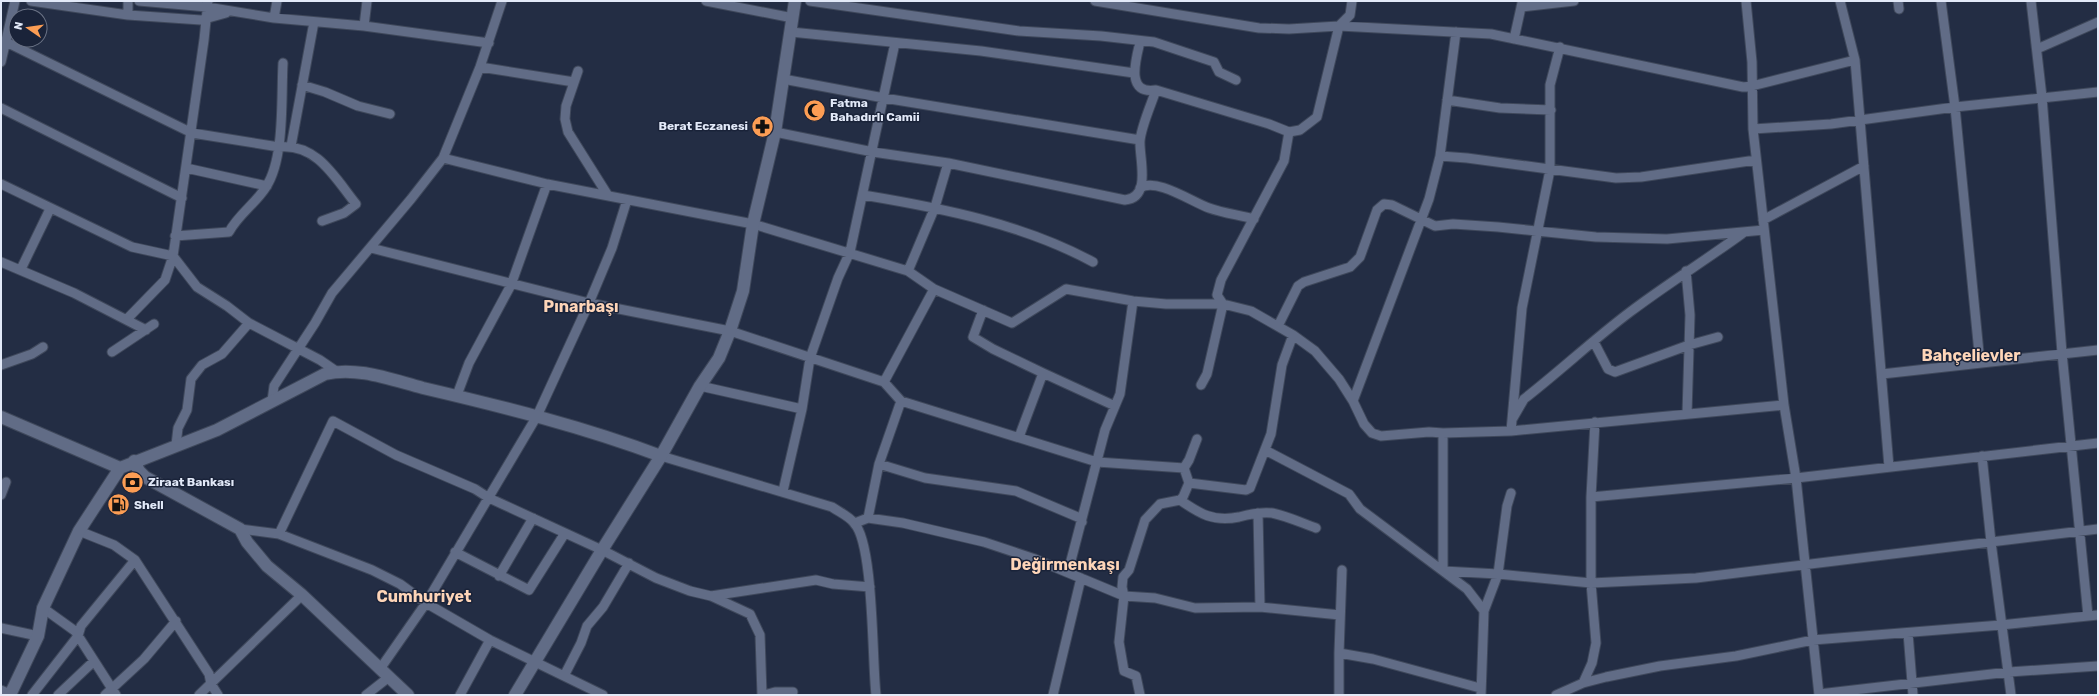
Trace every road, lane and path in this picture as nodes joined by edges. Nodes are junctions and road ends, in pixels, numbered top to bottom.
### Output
1 (15, 1) edge
2 (31, 1) edge
3 (128, 1) edge
4 (139, 1) edge
5 (277, 1) edge
6 (367, 1) edge
7 (502, 1) edge
8 (706, 1) edge
9 (795, 1) edge
10 (810, 1) edge
11 (1095, 1) edge
12 (1352, 1) edge
13 (1574, 1) edge
14 (1746, 1) edge
15 (1840, 1) edge
16 (1940, 1) edge
17 (2031, 1) edge
18 (208, 4) edge
19 (1522, 4) edge
20 (229, 12) junction
21 (128, 15) junction
22 (206, 17) junction
23 (274, 18) junction
24 (793, 18) junction
25 (314, 22) junction
26 (2098, 22) edge
27 (364, 26) junction
28 (1339, 26) junction
29 (791, 32) junction
30 (1456, 32) junction
31 (1514, 39) junction
32 (6, 42) junction
33 (1140, 42) junction
34 (489, 43) junction
35 (895, 43) junction
36 (1560, 47) junction
37 (2037, 49) junction
38 (1855, 60) junction
39 (1, 62) edge
40 (283, 63) dead end
41 (480, 67) junction
42 (578, 71) dead end
43 (1134, 73) junction
44 (783, 79) junction
45 (1236, 80) dead end
46 (574, 82) junction
47 (302, 85) junction
48 (1752, 86) junction
49 (1156, 90) junction
50 (2098, 92) edge
51 (2042, 97) junction
52 (884, 98) junction
53 (1447, 100) junction
54 (1955, 107) junction
55 (1, 108) edge
56 (1551, 110) junction
57 (390, 114) dead end
58 (1860, 120) junction
59 (1753, 129) junction
60 (775, 132) junction
61 (1290, 132) junction
62 (192, 133) junction
63 (1140, 140) junction
64 (291, 146) junction
65 (279, 147) junction
66 (873, 152) junction
67 (1440, 156) junction
68 (443, 158) junction
69 (1756, 160) junction
70 (948, 163) junction
71 (1864, 166) junction
72 (186, 168) junction
73 (1550, 170) junction
74 (1, 184) edge
75 (547, 184) junction
76 (267, 186) junction
77 (1140, 188) junction
78 (607, 194) junction
79 (863, 195) junction
80 (182, 198) junction
81 (627, 200) junction
82 (935, 207) junction
83 (50, 209) junction
84 (1254, 219) junction
85 (1421, 219) junction
86 (1763, 220) junction
87 (322, 221) dead end
88 (753, 224) junction
89 (1537, 230) junction
90 (1764, 230) junction
91 (1744, 232) junction
92 (175, 236) junction
93 (371, 248) junction
94 (850, 252) junction
95 (173, 256) junction
96 (1, 262) edge
97 (1093, 262) dead end
98 (21, 269) junction
99 (908, 271) junction
100 (1686, 271) junction
101 (511, 285) junction
102 (934, 289) junction
103 (1133, 301) junction
104 (589, 303) junction
105 (1223, 304) junction
106 (983, 310) junction
107 (127, 319) junction
108 (249, 323) junction
109 (154, 324) dead end
110 (1278, 326) junction
111 (146, 330) junction
112 (730, 331) junction
113 (1293, 335) junction
114 (1718, 337) dead end
115 (1594, 342) junction
116 (1689, 345) junction
117 (43, 347) dead end
118 (298, 349) junction
119 (2098, 350) edge
120 (112, 352) dead end
121 (2062, 354) junction
122 (810, 358) junction
123 (1980, 362) junction
124 (1, 365) edge
125 (336, 371) junction
126 (1043, 373) junction
127 (1882, 374) junction
128 (884, 382) junction
129 (1201, 385) dead end
130 (700, 386) junction
131 (457, 395) junction
132 (272, 401) junction
133 (901, 401) junction
134 (1353, 401) junction
135 (1784, 405) junction
136 (1115, 406) junction
137 (802, 410) junction
138 (1687, 414) junction
139 (537, 416) junction
140 (1, 417) edge
141 (1512, 421) junction
142 (1595, 422) junction
143 (1511, 431) junction
144 (1443, 433) junction
145 (1020, 437) junction
146 (1197, 439) dead end
147 (2098, 443) edge
148 (176, 445) junction
149 (2072, 446) junction
150 (1265, 450) junction
151 (661, 456) junction
152 (1982, 456) junction
153 (134, 461) junction
154 (1097, 462) junction
155 (879, 464) junction
156 (1889, 467) junction
157 (120, 468) junction
158 (1184, 468) junction
159 (1796, 478) junction
160 (6, 482) dead end
161 (1189, 483) junction
162 (783, 491) junction
163 (1511, 493) dead end
164 (1, 495) edge
165 (1592, 497) junction
166 (489, 498) junction
167 (1180, 500) junction
168 (1258, 513) junction
169 (533, 518) junction
170 (868, 518) junction
171 (1082, 522) junction
172 (855, 523) junction
173 (1316, 528) dead end
174 (240, 529) junction
175 (2098, 529) edge
176 (79, 531) junction
177 (2080, 531) junction
178 (565, 533) junction
179 (279, 534) junction
180 (1991, 542) junction
181 (602, 550) junction
182 (455, 552) junction
183 (136, 560) junction
184 (629, 564) junction
185 (1805, 565) junction
186 (1342, 570) dead end
187 (1443, 571) junction
188 (1068, 572) junction
189 (1498, 574) junction
190 (499, 576) junction
191 (1081, 578) junction
192 (1591, 583) junction
193 (870, 587) junction
194 (302, 595) junction
195 (711, 596) junction
196 (1124, 596) junction
197 (426, 603) junction
198 (1260, 607) junction
199 (43, 608) junction
200 (1484, 610) junction
201 (1340, 615) junction
202 (2096, 616) edge
203 (176, 621) junction
204 (2001, 625) junction
205 (1, 628) edge
206 (1908, 633) junction
207 (38, 636) junction
208 (78, 636) junction
209 (490, 640) junction
210 (1813, 640) junction
211 (1339, 653) junction
212 (94, 661) junction
213 (534, 662) junction
214 (2098, 666) edge
215 (2009, 672) junction
216 (384, 673) junction
217 (564, 676) junction
218 (1583, 683) junction
219 (1911, 683) junction
220 (211, 684) junction
221 (1481, 691) edge
222 (793, 692) dead end
223 (1568, 692) edge
224 (7, 693) edge
225 (111, 693) edge
226 (32, 695) edge
227 (58, 695) edge
228 (199, 695) edge
229 (218, 695) edge
230 (366, 695) edge
231 (408, 695) edge
232 (460, 695) edge
233 (515, 695) edge
234 (603, 695) edge
235 (763, 695) edge
236 (876, 695) edge
237 (1053, 695) edge
238 (1140, 695) edge
239 (1340, 695) edge
240 (1556, 695) edge
241 (1819, 695) edge
242 (1912, 695) edge
243 (2011, 695) edge

1 - 32 street
2 - 21 street
3 - 21 street
4 - 18 street
5 - 23 street
6 - 27 street
7 - 34 street
8 - 24 street
9 - 24 main road
10 - 33 street
11 - 28 street
12 - 28 street
13 - 19 street
14 - 48 street
15 - 38 street
16 - 54 street
17 - 37 street
18 - 20 street
18 - 22 street
19 - 31 street
20 - 22 street
20 - 23 street
21 - 22 street
22 - 62 street
23 - 25 street
24 - 29 main road
25 - 27 street
25 - 47 street
26 - 37 street
27 - 34 street
28 - 30 street
28 - 61 street
29 - 35 street
29 - 44 main road
30 - 31 street
30 - 53 street
31 - 36 street
32 - 39 street
32 - 62 street
33 - 43 street
33 - 45 street
34 - 41 street
35 - 43 street
35 - 52 street
36 - 48 street
36 - 56 street
37 - 51 street
38 - 48 street
38 - 58 street
40 - 65 street
41 - 46 street
41 - 68 street
42 - 46 street
43 - 49 street
44 - 52 street
44 - 60 main road
46 - 78 street
47 - 57 street
47 - 64 street
48 - 59 street
49 - 61 street
49 - 63 street
50 - 51 street
51 - 54 street
51 - 121 street
52 - 63 street
52 - 66 street
53 - 56 street
53 - 67 street
54 - 58 street
54 - 123 street
55 - 80 street
56 - 73 street
58 - 59 street
58 - 71 street
59 - 69 street
60 - 66 street
60 - 88 main road
61 - 84 street
62 - 65 street
62 - 72 street
63 - 77 street
64 - 65 street
64 - 87 street
65 - 76 street
66 - 70 street
66 - 79 street
67 - 73 street
67 - 85 street
68 - 75 street
68 - 93 street
69 - 73 street
69 - 86 street
70 - 77 street
70 - 82 street
71 - 86 street
71 - 127 street
72 - 76 street
72 - 80 street
73 - 89 street
74 - 83 street
75 - 78 street
75 - 101 street
76 - 92 street
77 - 84 street
78 - 81 street
79 - 82 street
79 - 94 street
80 - 92 street
81 - 88 street
81 - 104 street
82 - 97 street
82 - 99 street
83 - 95 street
83 - 98 street
84 - 105 street
85 - 89 street
85 - 110 street
85 - 134 street
86 - 90 street
88 - 94 street
88 - 112 main road
89 - 91 street
89 - 141 street
90 - 91 street
90 - 135 street
91 - 100 street
92 - 95 street
93 - 101 street
93 - 118 street
94 - 99 street
94 - 122 street
95 - 107 street
95 - 108 street
96 - 98 street
98 - 107 street
99 - 102 street
100 - 115 street
100 - 116 street
101 - 104 street
101 - 131 street
102 - 106 street
102 - 128 street
103 - 105 street
103 - 106 street
103 - 136 street
104 - 112 street
104 - 139 street
105 - 110 street
105 - 129 street
106 - 126 street
107 - 111 street
108 - 118 street
108 - 148 street
109 - 111 street
110 - 113 street
111 - 120 street
112 - 122 street
112 - 130 main road
113 - 134 street
113 - 150 street
114 - 116 street
115 - 116 street
115 - 141 street
116 - 138 street
117 - 124 street
118 - 125 street
118 - 132 street
119 - 121 street
121 - 123 street
121 - 149 street
122 - 128 street
122 - 137 street
123 - 127 street
125 - 131 main road
125 - 132 main road
126 - 136 street
126 - 145 street
127 - 156 street
128 - 133 street
130 - 137 street
130 - 151 main road
131 - 139 main road
132 - 148 main road
133 - 145 street
133 - 155 street
134 - 144 street
135 - 138 street
135 - 159 street
136 - 154 street
137 - 162 street
138 - 142 street
139 - 151 main road
139 - 166 street
140 - 157 main road
141 - 143 street
142 - 143 street
142 - 165 street
143 - 144 street
144 - 187 street
145 - 154 street
146 - 158 street
147 - 149 street
148 - 153 main road
149 - 152 street
149 - 177 street
150 - 161 street
150 - 187 street
151 - 162 street
151 - 181 main road
152 - 156 street
152 - 180 street
153 - 157 main road
153 - 174 main road
154 - 158 street
154 - 171 street
155 - 170 street
155 - 171 street
156 - 159 street
157 - 176 main road
158 - 161 street
159 - 165 street
159 - 185 street
160 - 164 street
161 - 167 street
162 - 172 street
163 - 189 street
165 - 192 street
166 - 169 street
166 - 179 street
166 - 182 street
167 - 168 street
167 - 196 street
168 - 173 street
168 - 198 street
169 - 178 street
169 - 190 street
170 - 172 street
170 - 188 street
171 - 188 street
172 - 193 street
174 - 179 street
174 - 194 main road
175 - 177 street
176 - 183 street
176 - 199 main road
177 - 180 street
177 - 202 street
178 - 181 street
178 - 190 street
179 - 197 street
180 - 185 street
180 - 204 street
181 - 184 street
181 - 213 main road
182 - 190 street
182 - 197 street
183 - 203 street
183 - 208 street
184 - 195 street
184 - 217 street
185 - 192 street
185 - 210 street
186 - 201 street
187 - 189 street
187 - 200 street
188 - 191 street
189 - 192 street
189 - 200 street
191 - 196 street
191 - 237 street
192 - 218 street
193 - 195 street
193 - 236 street
194 - 216 main road
194 - 220 street
195 - 235 street
196 - 198 street
196 - 238 street
197 - 209 street
197 - 216 street
198 - 201 street
199 - 207 main road
199 - 208 street
200 - 221 street
201 - 211 street
202 - 204 street
203 - 220 street
203 - 225 street
204 - 206 street
204 - 215 street
205 - 207 street
206 - 210 street
206 - 219 street
207 - 224 main road
208 - 212 street
208 - 226 street
209 - 213 street
209 - 232 street
210 - 218 street
210 - 241 street
211 - 221 street
211 - 239 street
212 - 225 street
212 - 227 street
213 - 217 street
213 - 233 main road
214 - 215 street
215 - 219 street
215 - 243 street
216 - 230 street
216 - 231 main road
217 - 234 street
218 - 223 street
219 - 241 street
219 - 242 street
220 - 228 street
220 - 229 street
222 - 235 street
223 - 240 street

